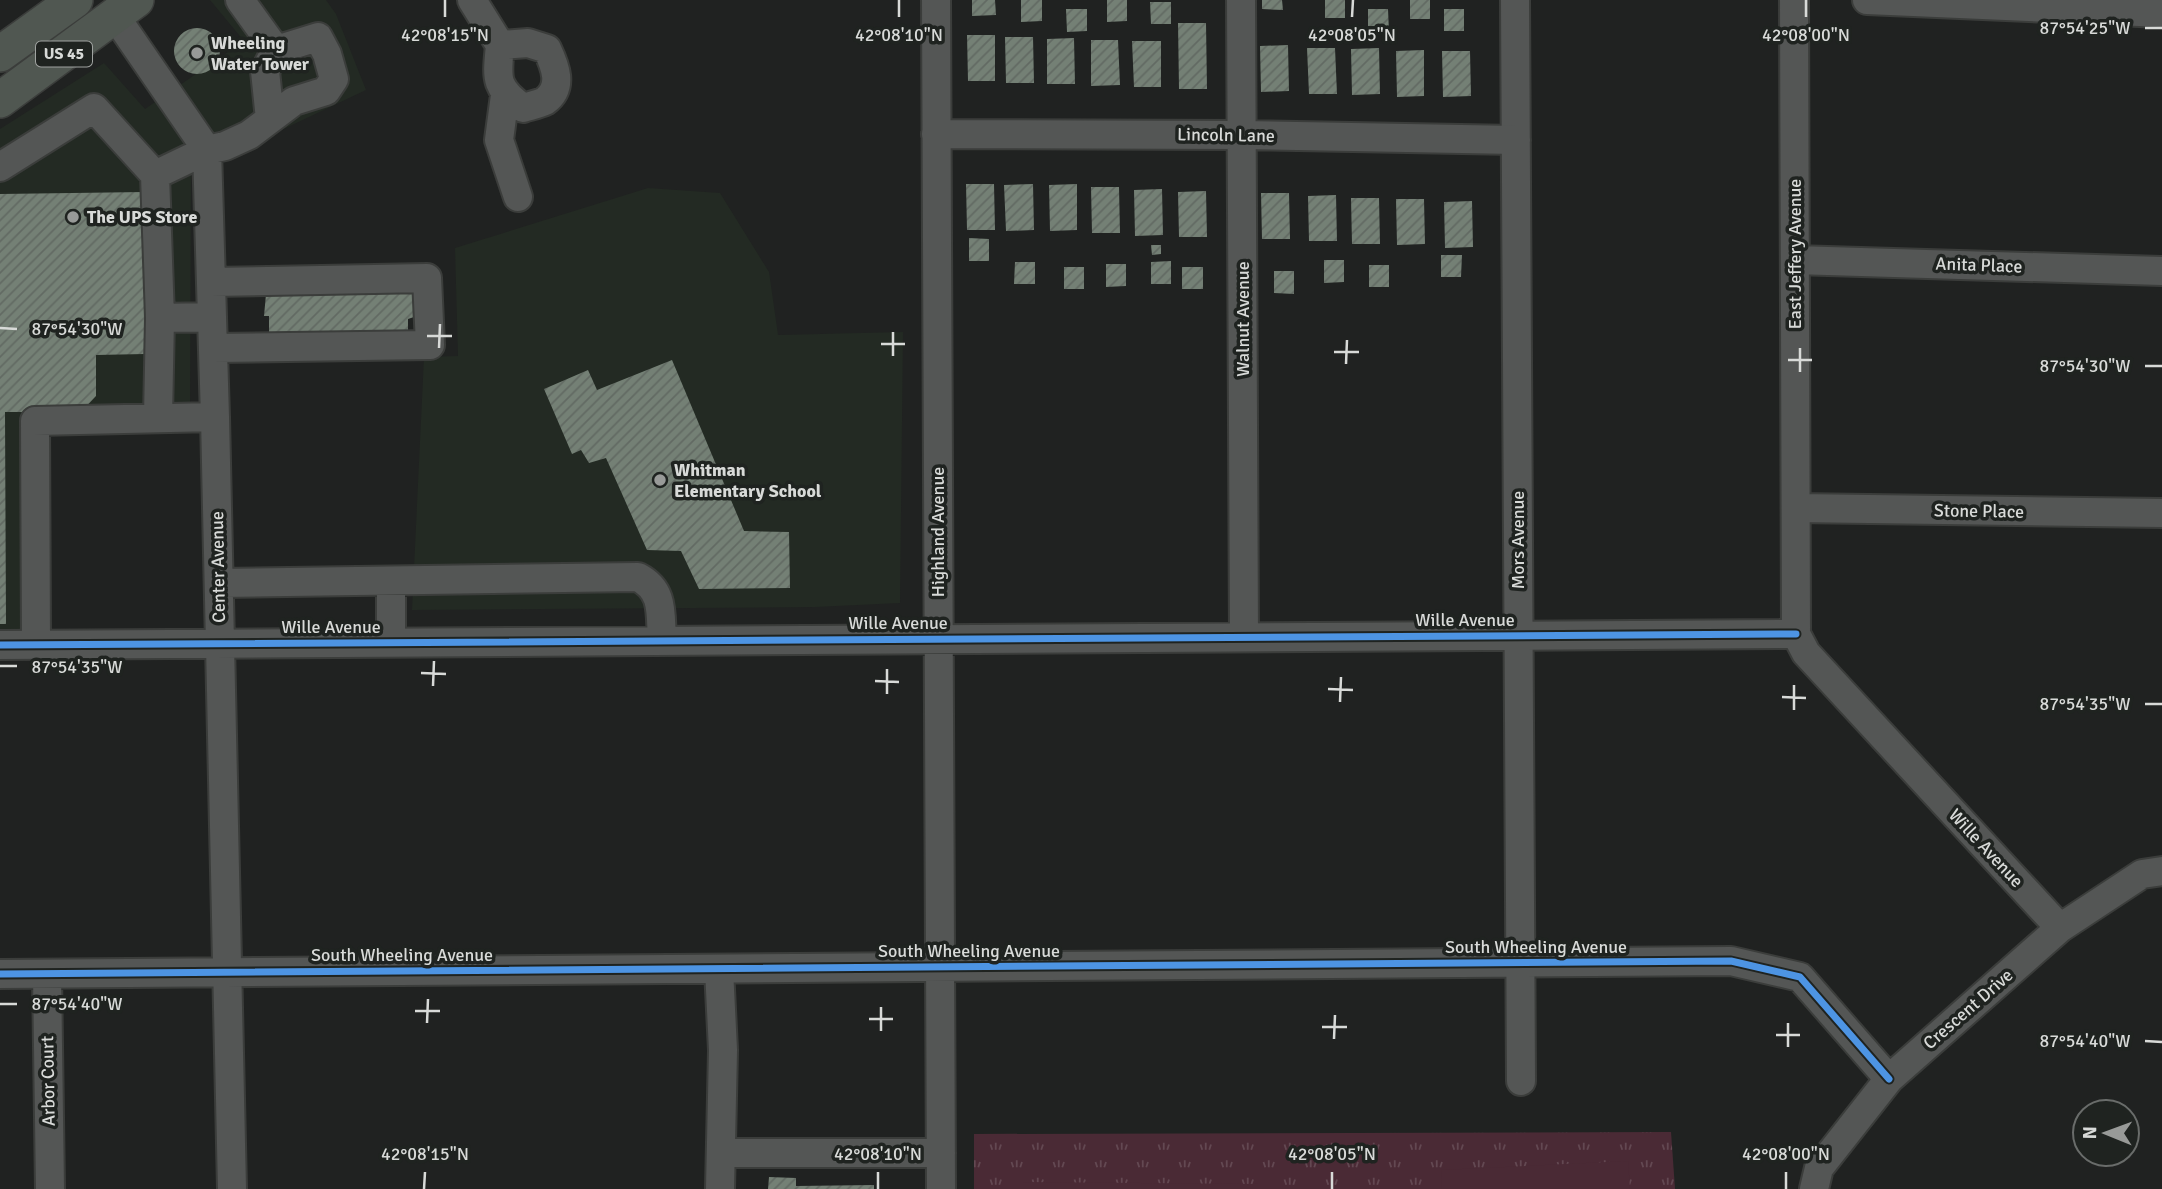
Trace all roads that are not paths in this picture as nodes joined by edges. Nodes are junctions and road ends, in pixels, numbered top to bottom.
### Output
1 (75, 0) edge
2 (240, 0) edge
3 (472, 0) edge
4 (936, 0) edge
5 (1241, 0) edge
6 (1515, 0) edge
7 (1794, 0) edge
8 (1867, 0) edge
9 (125, 8) edge
10 (2162, 13) edge
11 (3, 45) edge
12 (500, 45) junction
13 (276, 50) junction
14 (505, 95) junction
15 (0, 100) edge
16 (270, 119) junction
17 (936, 134) junction
18 (1242, 135) junction
19 (1516, 140) junction
20 (207, 150) junction
21 (0, 167) edge
22 (155, 175) junction
23 (518, 197) dead end
24 (1795, 260) junction
25 (2162, 271) edge
26 (211, 282) junction
27 (212, 317) junction
28 (160, 318) junction
29 (213, 348) junction
30 (158, 417) junction
31 (215, 417) junction
32 (1796, 509) junction
33 (2162, 513) edge
34 (391, 581) junction
35 (219, 583) junction
36 (1796, 634) junction
37 (1519, 635) junction
38 (1244, 637) junction
39 (938, 639) junction
40 (662, 641) junction
41 (391, 642) junction
42 (219, 643) junction
43 (36, 644) junction
44 (0, 645) edge
45 (2162, 871) edge
46 (2060, 928) junction
47 (1520, 962) junction
48 (940, 967) junction
49 (719, 969) junction
50 (228, 972) junction
51 (0, 974) edge
52 (47, 974) junction
53 (1889, 1079) junction
54 (1521, 1081) dead end
55 (721, 1153) junction
56 (940, 1153) junction
57 (50, 1189) edge
58 (232, 1189) edge
59 (720, 1189) edge
60 (941, 1189) edge
61 (1814, 1189) edge

1 - 11 main road, US 45
2 - 13 street
3 - 12 street
4 - 17 street, Highland Avenue
5 - 18 street, Walnut Avenue
6 - 19 street, Mors Avenue
7 - 24 street, East Jeffery Avenue
8 - 10 street
9 - 15 main road, US 45
9 - 20 street
12 - 14 street
12 - 14 street
13 - 16 street
13 - 16 street
14 - 23 street
16 - 20 street
17 - 18 street, Lincoln Lane
17 - 39 street, Highland Avenue
18 - 19 street, Lincoln Lane
18 - 38 street, Walnut Avenue
19 - 37 street, Mors Avenue
20 - 22 street
20 - 26 street, Center Avenue
21 - 22 street
22 - 28 street
24 - 25 street, Anita Place
24 - 32 street, East Jeffery Avenue
26 - 27 street, Center Avenue
26 - 29 street
27 - 28 street
27 - 29 street, Center Avenue
28 - 30 street
29 - 31 street, Center Avenue
30 - 31 street
30 - 43 street
31 - 35 street, Center Avenue
32 - 33 street, Stone Place
32 - 36 street, East Jeffery Avenue
34 - 35 street
34 - 40 street
34 - 41 street
35 - 42 street, Center Avenue
36 - 37 street, Wille Avenue
36 - 46 street, Wille Avenue
37 - 38 street, Wille Avenue
37 - 47 street, Mors Avenue
38 - 39 street, Wille Avenue
39 - 40 street, Wille Avenue
39 - 48 street, Highland Avenue
40 - 41 street, Wille Avenue
41 - 42 street, Wille Avenue
42 - 43 street, Wille Avenue
42 - 50 street, Center Avenue
43 - 44 street, Wille Avenue
45 - 46 street, Crescent Drive
46 - 53 street, Crescent Drive
47 - 48 street, South Wheeling Avenue
47 - 53 street, South Wheeling Avenue
47 - 54 street, Mors Avenue
48 - 49 street, South Wheeling Avenue
48 - 56 street, Highland Avenue
49 - 50 street, South Wheeling Avenue
49 - 55 street
50 - 52 street, South Wheeling Avenue
50 - 58 street, Center Avenue
51 - 52 street, South Wheeling Avenue
52 - 57 street, Arbor Court
53 - 61 street, Crescent Drive
55 - 56 street
55 - 59 street
56 - 60 street, Highland Avenue

